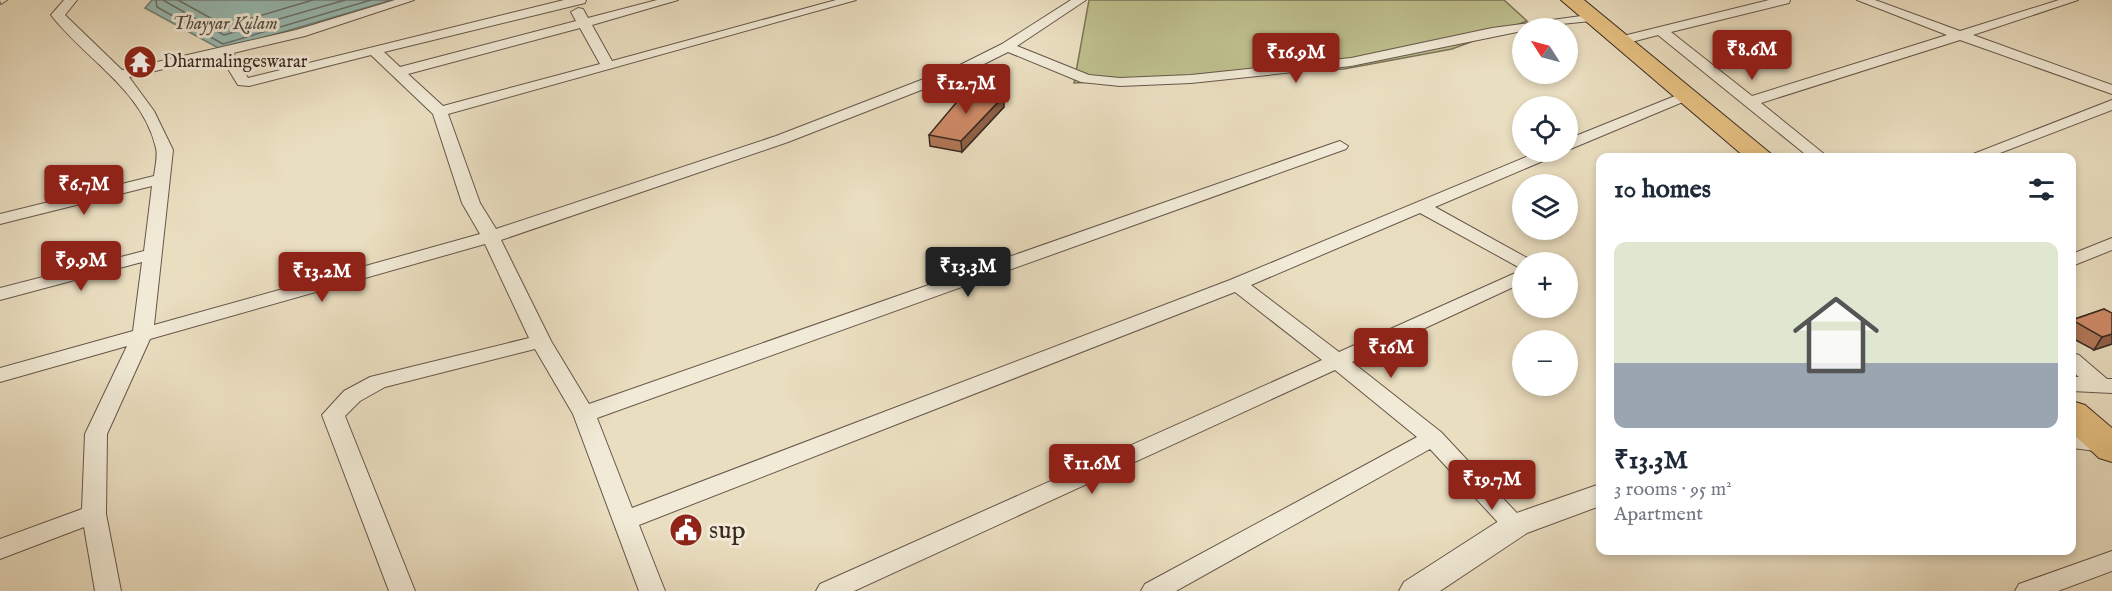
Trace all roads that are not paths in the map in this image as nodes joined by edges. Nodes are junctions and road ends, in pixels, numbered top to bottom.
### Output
1 (71, 0) edge
2 (408, 0) edge
3 (672, 0) edge
4 (850, 0) edge
5 (1080, 0) edge
6 (1570, 0) edge
7 (1784, 0) edge
8 (1863, 0) edge
9 (2072, 0) edge
10 (575, 1) edge
11 (1591, 17) junction
12 (582, 22) junction
13 (1661, 31) junction
14 (1963, 36) junction
15 (1620, 41) junction
16 (1007, 47) junction
17 (374, 50) junction
18 (225, 52) junction
19 (609, 67) junction
20 (398, 72) junction
21 (120, 75) junction
22 (2112, 90) edge
23 (1685, 96) junction
24 (1750, 101) junction
25 (2112, 105) edge
26 (440, 112) junction
27 (1578, 141) edge
28 (1340, 146) dead end
29 (1757, 153) edge
30 (1815, 153) edge
31 (1984, 153) edge
32 (1527, 162) edge
33 (160, 180) junction
34 (1420, 206) junction
35 (0, 219) edge
36 (491, 237) junction
37 (2112, 243) edge
38 (152, 254) junction
39 (1512, 257) edge
40 (2076, 259) edge
41 (1512, 281) edge
42 (1237, 284) junction
43 (0, 294) edge
44 (143, 333) junction
45 (541, 341) junction
46 (1337, 361) junction
47 (2076, 363) edge
48 (0, 375) edge
49 (2076, 384) edge
50 (2107, 385) edge
51 (584, 414) junction
52 (2076, 418) edge
53 (1433, 438) junction
54 (2096, 443) edge
55 (1596, 496) edge
56 (94, 514) junction
57 (624, 521) junction
58 (1516, 525) junction
59 (0, 549) edge
60 (2112, 561) edge
61 (108, 591) edge
62 (402, 591) edge
63 (652, 591) edge
64 (829, 591) edge
65 (1154, 591) edge
66 (1415, 591) edge
67 (2028, 591) edge

1 - 21 street
2 - 18 street
3 - 12 street
4 - 19 street
5 - 16 street
6 - 11 main road
7 - 13 street
8 - 14 street
9 - 14 street
10 - 12 street
10 - 17 street
11 - 15 main road
11 - 16 street
12 - 19 street
12 - 20 street
13 - 15 street
13 - 24 street
14 - 22 street
14 - 24 street
15 - 23 main road
16 - 36 street
17 - 18 street
17 - 20 street
18 - 21 street
19 - 26 street
20 - 26 street
21 - 33 street
23 - 27 street
23 - 29 main road
24 - 30 street
25 - 31 street
26 - 36 street
28 - 51 street
32 - 34 street
33 - 35 street
33 - 38 street
34 - 39 street
34 - 42 street
36 - 44 street
36 - 45 street
37 - 40 street
38 - 43 street
38 - 44 street
41 - 46 street
42 - 46 street
42 - 57 street
44 - 48 street
44 - 56 street
45 - 51 street
45 - 62 street
46 - 53 street
46 - 64 street
47 - 50 street
49 - 50 street
51 - 57 street
52 - 54 main road
53 - 58 street
53 - 65 street
55 - 58 street
56 - 59 street
56 - 61 street
57 - 63 street
58 - 66 street
60 - 67 street

